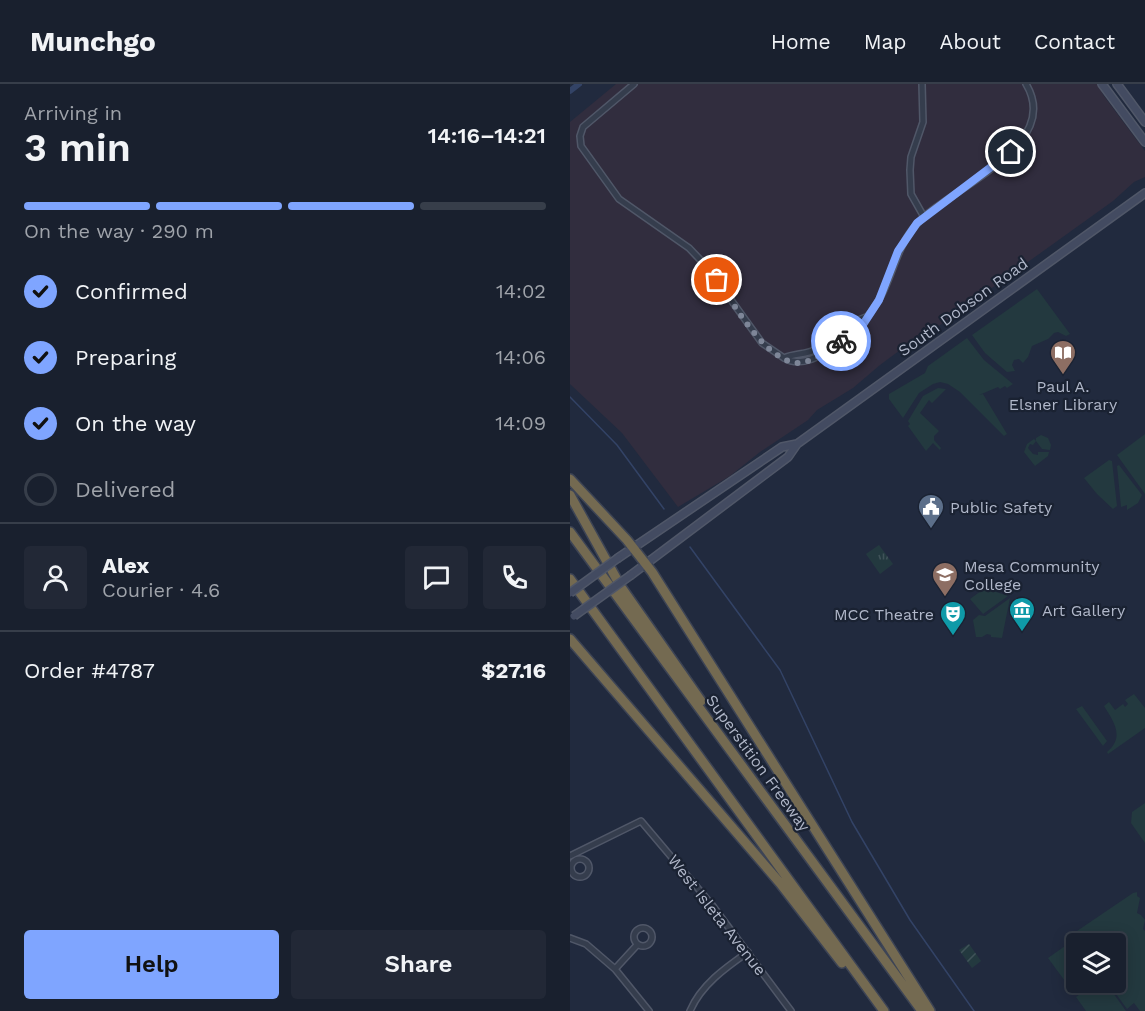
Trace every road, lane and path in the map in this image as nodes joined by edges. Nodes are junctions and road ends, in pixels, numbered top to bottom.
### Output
1 (634, 84) edge
2 (922, 84) edge
3 (1026, 84) edge
4 (1102, 84) edge
5 (1116, 84) edge
6 (1145, 122) edge
7 (1145, 142) edge
8 (1145, 193) edge
9 (924, 217) junction
10 (797, 444) junction
11 (570, 479) edge
12 (570, 495) edge
13 (570, 532) edge
14 (633, 548) junction
15 (647, 564) junction
16 (570, 579) edge
17 (570, 593) edge
18 (572, 618) edge
19 (570, 639) edge
20 (729, 749) junction
21 (573, 857) edge
22 (570, 939) edge
23 (637, 945) dead end
24 (748, 952) junction
25 (615, 969) junction
26 (649, 1011) edge
27 (690, 1011) edge
28 (791, 1011) edge
29 (879, 1011) edge
30 (884, 1011) edge
31 (922, 1011) edge
32 (930, 1011) edge

1 - 9 street
2 - 9 street
3 - 9 street
4 - 7 main road
5 - 6 main road
8 - 10 main road, South Dobson Road
10 - 14 main road, South Dobson Road
10 - 15 main road, South Dobson Road
11 - 14 highway
12 - 20 highway
13 - 20 highway, Superstition Freeway
14 - 15 highway
14 - 17 main road, South Dobson Road, bridge
15 - 18 main road, South Dobson Road, bridge
15 - 32 highway
16 - 30 highway
19 - 29 highway
20 - 31 highway, Superstition Freeway
21 - 24 street, West Isleta Avenue
22 - 25 street
23 - 25 street
24 - 27 street
24 - 28 street, West Isleta Avenue
25 - 26 street

